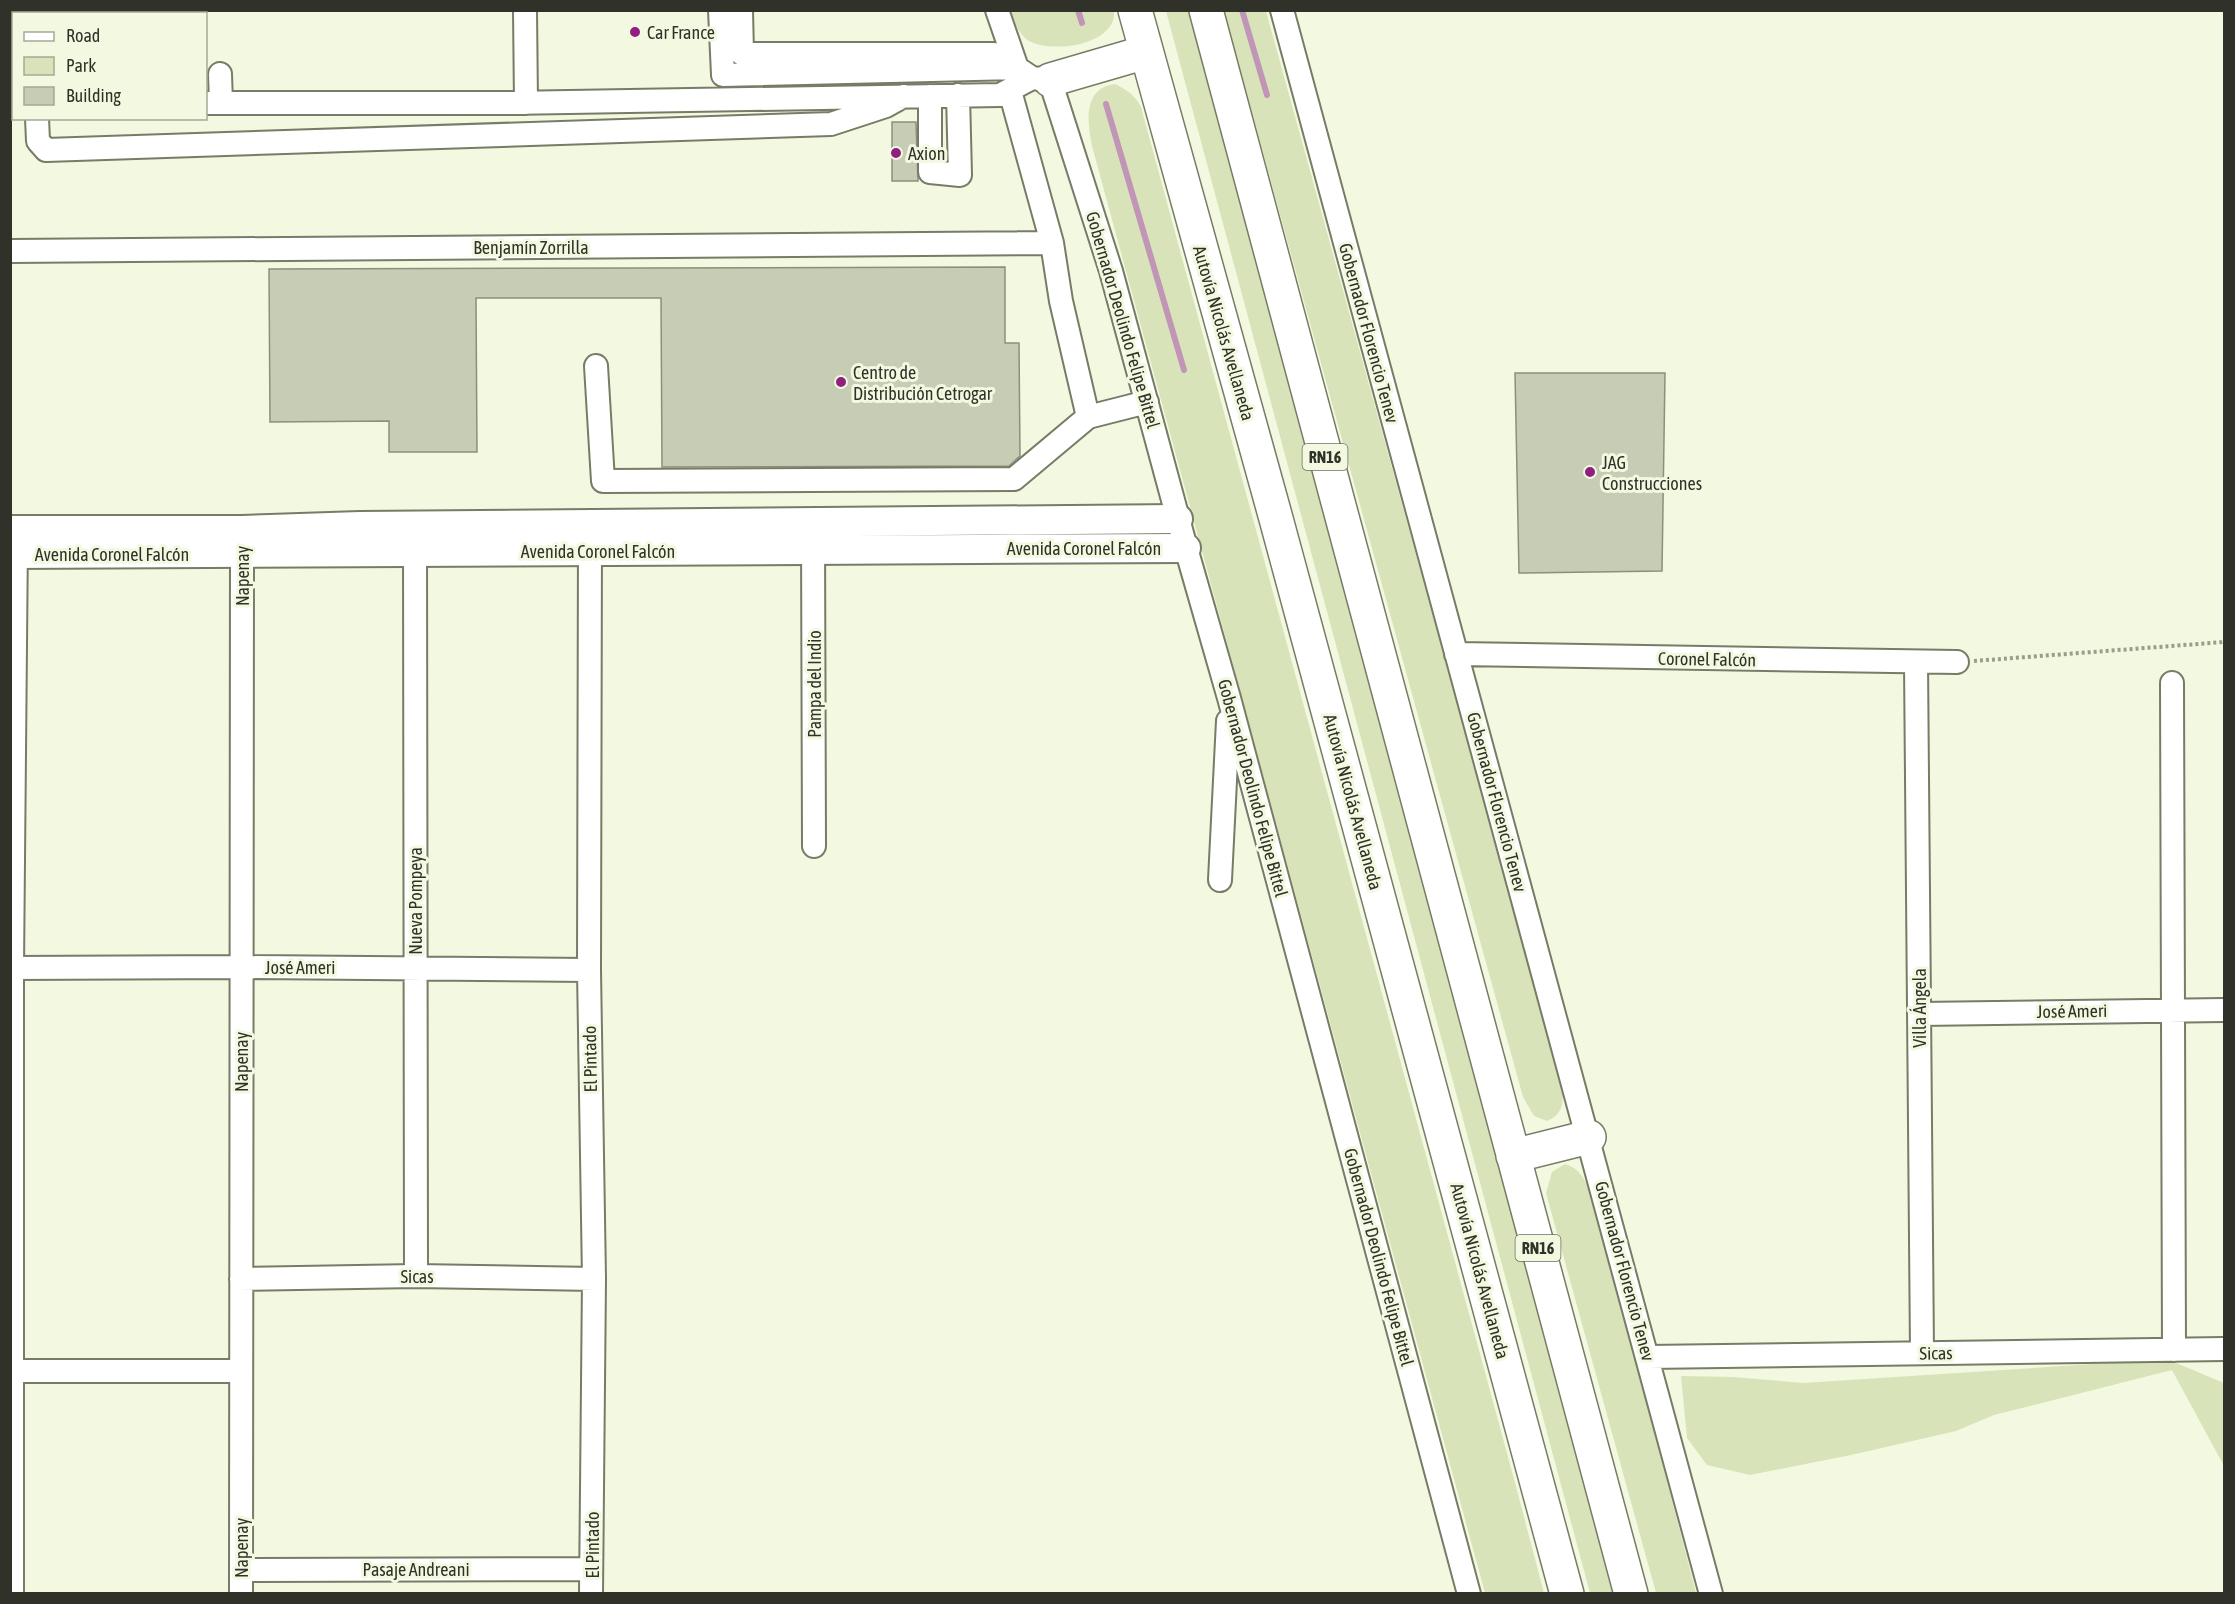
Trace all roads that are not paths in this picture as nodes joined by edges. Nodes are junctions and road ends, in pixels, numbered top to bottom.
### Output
1 (525, 10) edge
2 (720, 10) edge
3 (741, 10) edge
4 (997, 10) edge
5 (1135, 10) edge
6 (1206, 10) edge
7 (1282, 10) edge
8 (1146, 52) junction
9 (854, 63) junction
10 (733, 64) junction
11 (1027, 70) junction
12 (220, 74) dead end
13 (1010, 91) junction
14 (958, 95) junction
15 (904, 96) junction
16 (930, 96) junction
17 (853, 97) junction
18 (725, 99) junction
19 (213, 103) edge
20 (526, 103) junction
21 (37, 120) edge
22 (1052, 243) junction
23 (10, 251) edge
24 (596, 366) dead end
25 (1147, 402) junction
26 (1088, 417) junction
27 (1178, 519) junction
28 (813, 536) junction
29 (590, 538) junction
30 (415, 539) junction
31 (13, 542) edge
32 (242, 542) junction
33 (1186, 548) junction
34 (1456, 654) junction
35 (1916, 662) junction
36 (1957, 662) road end
37 (2172, 683) dead end
38 (1229, 698) junction
39 (814, 846) dead end
40 (1220, 880) dead end
41 (241, 967) junction
42 (11, 968) edge
43 (415, 968) junction
44 (589, 970) junction
45 (2173, 1010) junction
46 (2224, 1010) edge
47 (1919, 1014) junction
48 (1589, 1137) junction
49 (1513, 1156) junction
50 (416, 1276) junction
51 (241, 1279) junction
52 (594, 1279) junction
53 (2224, 1349) edge
54 (2174, 1350) junction
55 (1922, 1353) junction
56 (1648, 1357) junction
57 (11, 1371) edge
58 (240, 1371) junction
59 (591, 1569) junction
60 (241, 1570) junction
61 (12, 1593) edge
62 (241, 1593) edge
63 (591, 1593) edge
64 (1469, 1593) edge
65 (1567, 1593) edge
66 (1631, 1593) edge
67 (1711, 1593) edge

1 - 20 street
2 - 10 street
3 - 10 street
4 - 11 street, Gobernador Deolindo Felipe Bittel
5 - 8 highway, Autovía Nicolás Avellaneda
6 - 49 highway, RN16
7 - 34 street, Gobernador Florencio Tenev
8 - 11 highway
8 - 65 highway, Autovía Nicolás Avellaneda
9 - 10 street
9 - 11 street
9 - 17 street
10 - 18 street
11 - 13 street
11 - 25 street, Gobernador Deolindo Felipe Bittel
12 - 19 street
13 - 14 street
13 - 22 street
14 - 16 street
14 - 16 street
15 - 16 street
15 - 17 street
15 - 21 street
17 - 18 street
18 - 20 street
19 - 20 street
22 - 23 street, Benjamín Zorrilla
22 - 26 street
24 - 26 street
25 - 26 street
25 - 27 street, Gobernador Deolindo Felipe Bittel
27 - 28 main road, Avenida Coronel Falcón
27 - 33 street, Gobernador Deolindo Felipe Bittel
28 - 29 main road, Avenida Coronel Falcón
28 - 33 main road, Avenida Coronel Falcón
28 - 39 street, Pampa del Indio
29 - 30 main road, Avenida Coronel Falcón
29 - 44 street, El Pintado
30 - 32 main road, Avenida Coronel Falcón
30 - 43 street, Nueva Pompeya
31 - 32 main road, Avenida Coronel Falcón
31 - 42 street
32 - 41 street, Napenay
33 - 38 street, Gobernador Deolindo Felipe Bittel
34 - 35 street, Coronel Falcón
34 - 48 street, Gobernador Florencio Tenev
35 - 36 street, Coronel Falcón
35 - 47 street, Villa Ángela
37 - 45 street
38 - 40 street
38 - 64 street, Gobernador Deolindo Felipe Bittel
41 - 42 street, José Ameri
41 - 43 street, José Ameri
41 - 51 street, Napenay
42 - 57 street
43 - 44 street, José Ameri
43 - 50 street, Nueva Pompeya
44 - 52 street, El Pintado
45 - 46 street, José Ameri
45 - 47 street, José Ameri
45 - 54 street
47 - 55 street, Villa Ángela
48 - 49 highway
48 - 56 street, Gobernador Florencio Tenev
49 - 66 highway, RN16
50 - 51 street, Sicas
50 - 52 street, Sicas
51 - 58 street, Napenay
52 - 59 street, El Pintado
53 - 54 street, Sicas
54 - 55 street, Sicas
55 - 56 street, Sicas
56 - 67 street, Gobernador Florencio Tenev
57 - 58 street
57 - 61 street
58 - 60 street, Napenay
59 - 60 street, Pasaje Andreani
59 - 63 street, El Pintado
60 - 62 street, Napenay

